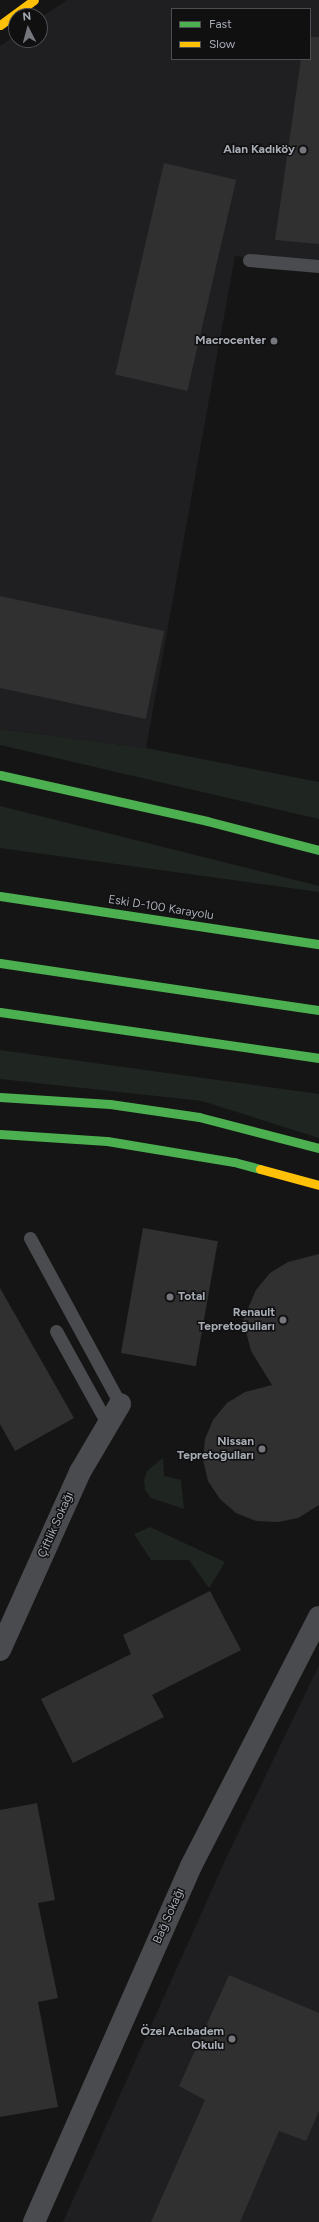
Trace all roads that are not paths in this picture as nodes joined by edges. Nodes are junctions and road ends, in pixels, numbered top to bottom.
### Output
1 (34, 0) edge
2 (0, 25) edge
3 (249, 260) dead end
4 (319, 266) edge
5 (0, 775) edge
6 (319, 850) edge
7 (0, 896) edge
8 (319, 944) edge
9 (0, 963) edge
10 (319, 1010) edge
11 (0, 1012) edge
12 (319, 1058) edge
13 (0, 1097) edge
14 (0, 1134) edge
15 (319, 1148) edge
16 (319, 1185) edge
17 (30, 1238) dead end
18 (56, 1331) dead end
19 (120, 1404) joint
20 (108, 1425) junction
21 (319, 1617) edge
22 (0, 1650) edge
23 (34, 2222) edge

1 - 2 main road
3 - 4 lane
5 - 6 main road
7 - 8 main road, Eski D-100 Karayolu
9 - 10 main road
11 - 12 main road
13 - 15 main road
14 - 16 main road
17 - 19 lane
18 - 20 lane
19 - 20 street, Çiftlik Sokağı
20 - 22 street, Çiftlik Sokağı
21 - 23 street, Bağ Sokağı

